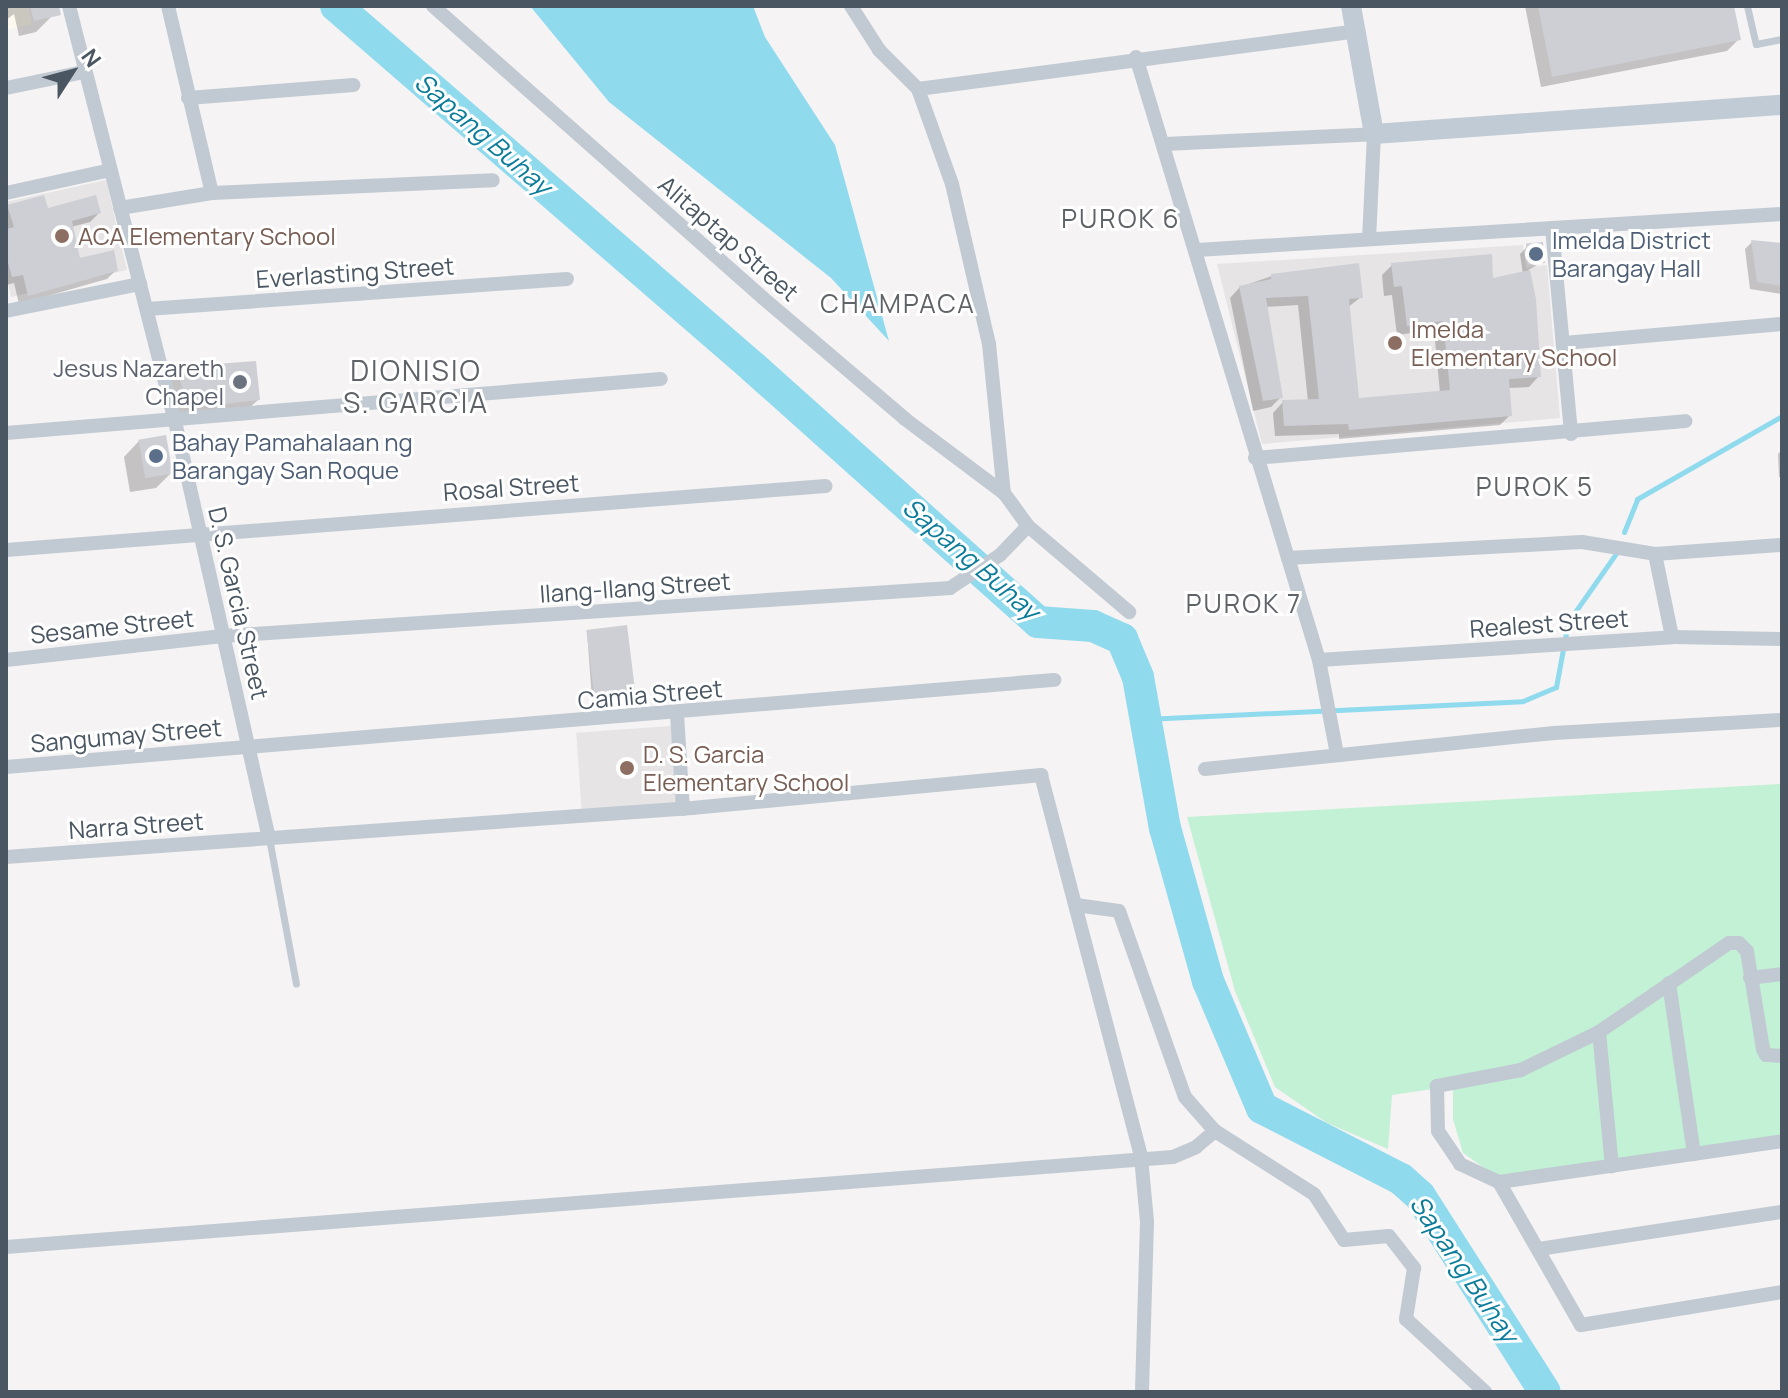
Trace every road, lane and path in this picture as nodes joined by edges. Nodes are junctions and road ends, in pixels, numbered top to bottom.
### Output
1 (69, 6) edge
2 (168, 6) edge
3 (433, 6) edge
4 (851, 6) edge
5 (1351, 6) edge
6 (1747, 6) edge
7 (1358, 31) junction
8 (1782, 39) edge
9 (1136, 57) junction
10 (84, 72) junction
11 (353, 85) dead end
12 (6, 88) edge
13 (918, 89) junction
14 (188, 98) junction
15 (1782, 105) edge
16 (1374, 134) junction
17 (1165, 144) junction
18 (111, 170) junction
19 (493, 180) dead end
20 (6, 193) edge
21 (212, 193) junction
22 (120, 208) junction
23 (1782, 214) edge
24 (1552, 228) junction
25 (1369, 239) junction
26 (1197, 250) junction
27 (567, 279) dead end
28 (140, 284) junction
29 (147, 309) junction
30 (6, 311) edge
31 (1782, 324) edge
32 (1564, 343) junction
33 (661, 379) dead end
34 (174, 417) junction
35 (1685, 421) dead end
36 (6, 433) edge
37 (1571, 434) junction
38 (1255, 458) junction
39 (826, 486) dead end
40 (1004, 493) junction
41 (1028, 526) junction
42 (200, 532) junction
43 (1782, 545) edge
44 (6, 550) edge
45 (1655, 554) junction
46 (1288, 558) junction
47 (1129, 612) dead end
48 (223, 636) junction
49 (1672, 637) junction
50 (1782, 639) edge
51 (6, 660) edge
52 (1319, 660) junction
53 (1054, 680) dead end
54 (677, 714) junction
55 (1782, 720) edge
56 (250, 746) junction
57 (1337, 754) junction
58 (6, 767) edge
59 (1205, 769) dead end
60 (683, 809) junction
61 (269, 838) junction
62 (6, 857) edge
63 (1076, 905) junction
64 (1782, 974) edge
65 (1750, 978) junction
66 (1669, 983) junction
67 (296, 984) dead end
68 (1599, 1032) junction
69 (1782, 1056) edge
70 (1215, 1131) junction
71 (1782, 1141) edge
72 (1694, 1154) junction
73 (1141, 1157) junction
74 (1612, 1166) junction
75 (1499, 1182) junction
76 (1782, 1212) edge
77 (6, 1247) edge
78 (1539, 1249) junction
79 (1782, 1292) edge
80 (1142, 1392) edge
81 (1485, 1392) edge

1 - 10 street, D. S. Garcia Street
2 - 14 street
3 - 40 street, Alitaptap Street
4 - 13 street
5 - 7 street
6 - 8 lane
7 - 9 street
7 - 16 street
9 - 13 street
9 - 17 street
10 - 12 street
10 - 18 street, D. S. Garcia Street
11 - 14 street
13 - 40 street
14 - 21 street
15 - 16 street
16 - 17 street
16 - 25 street
17 - 26 street
18 - 20 street
18 - 22 street, D. S. Garcia Street
19 - 21 street
21 - 22 street
22 - 28 street, D. S. Garcia Street
23 - 24 street
24 - 25 street
24 - 32 street
25 - 26 street
26 - 38 street
27 - 29 street, Everlasting Street
28 - 29 street, D. S. Garcia Street
28 - 30 street
29 - 34 street, D. S. Garcia Street
31 - 32 street
32 - 37 street
33 - 34 street
34 - 36 street
34 - 42 street, D. S. Garcia Street
35 - 37 street
37 - 38 street
38 - 46 street
39 - 42 street, Rosal Street
40 - 41 street, Alitaptap Street
41 - 47 street, Alitaptap Street
41 - 48 street, Ilang-Ilang Street
42 - 44 street, Rosal Street
42 - 48 street, D. S. Garcia Street
43 - 45 street
45 - 46 street
45 - 49 street
46 - 52 street
48 - 51 street, Sesame Street
48 - 56 street, D. S. Garcia Street
49 - 50 street, Realest Street
49 - 52 street, Realest Street
52 - 57 street
53 - 54 street, Camia Street
54 - 56 street, Camia Street
54 - 60 street
55 - 57 street
56 - 58 street, Sangumay Street
56 - 61 street, D. S. Garcia Street
57 - 59 street
60 - 61 street, Narra Street
60 - 63 street, Narra Street
61 - 62 street, Narra Street
61 - 67 lane
63 - 70 street
63 - 73 street
64 - 65 street
65 - 66 street
65 - 69 street
66 - 68 street
66 - 72 street
68 - 74 street
68 - 75 street
70 - 73 street
70 - 81 street
71 - 72 street
72 - 74 street
73 - 77 street
73 - 80 street
74 - 75 street
75 - 78 street
76 - 78 street
78 - 79 street

